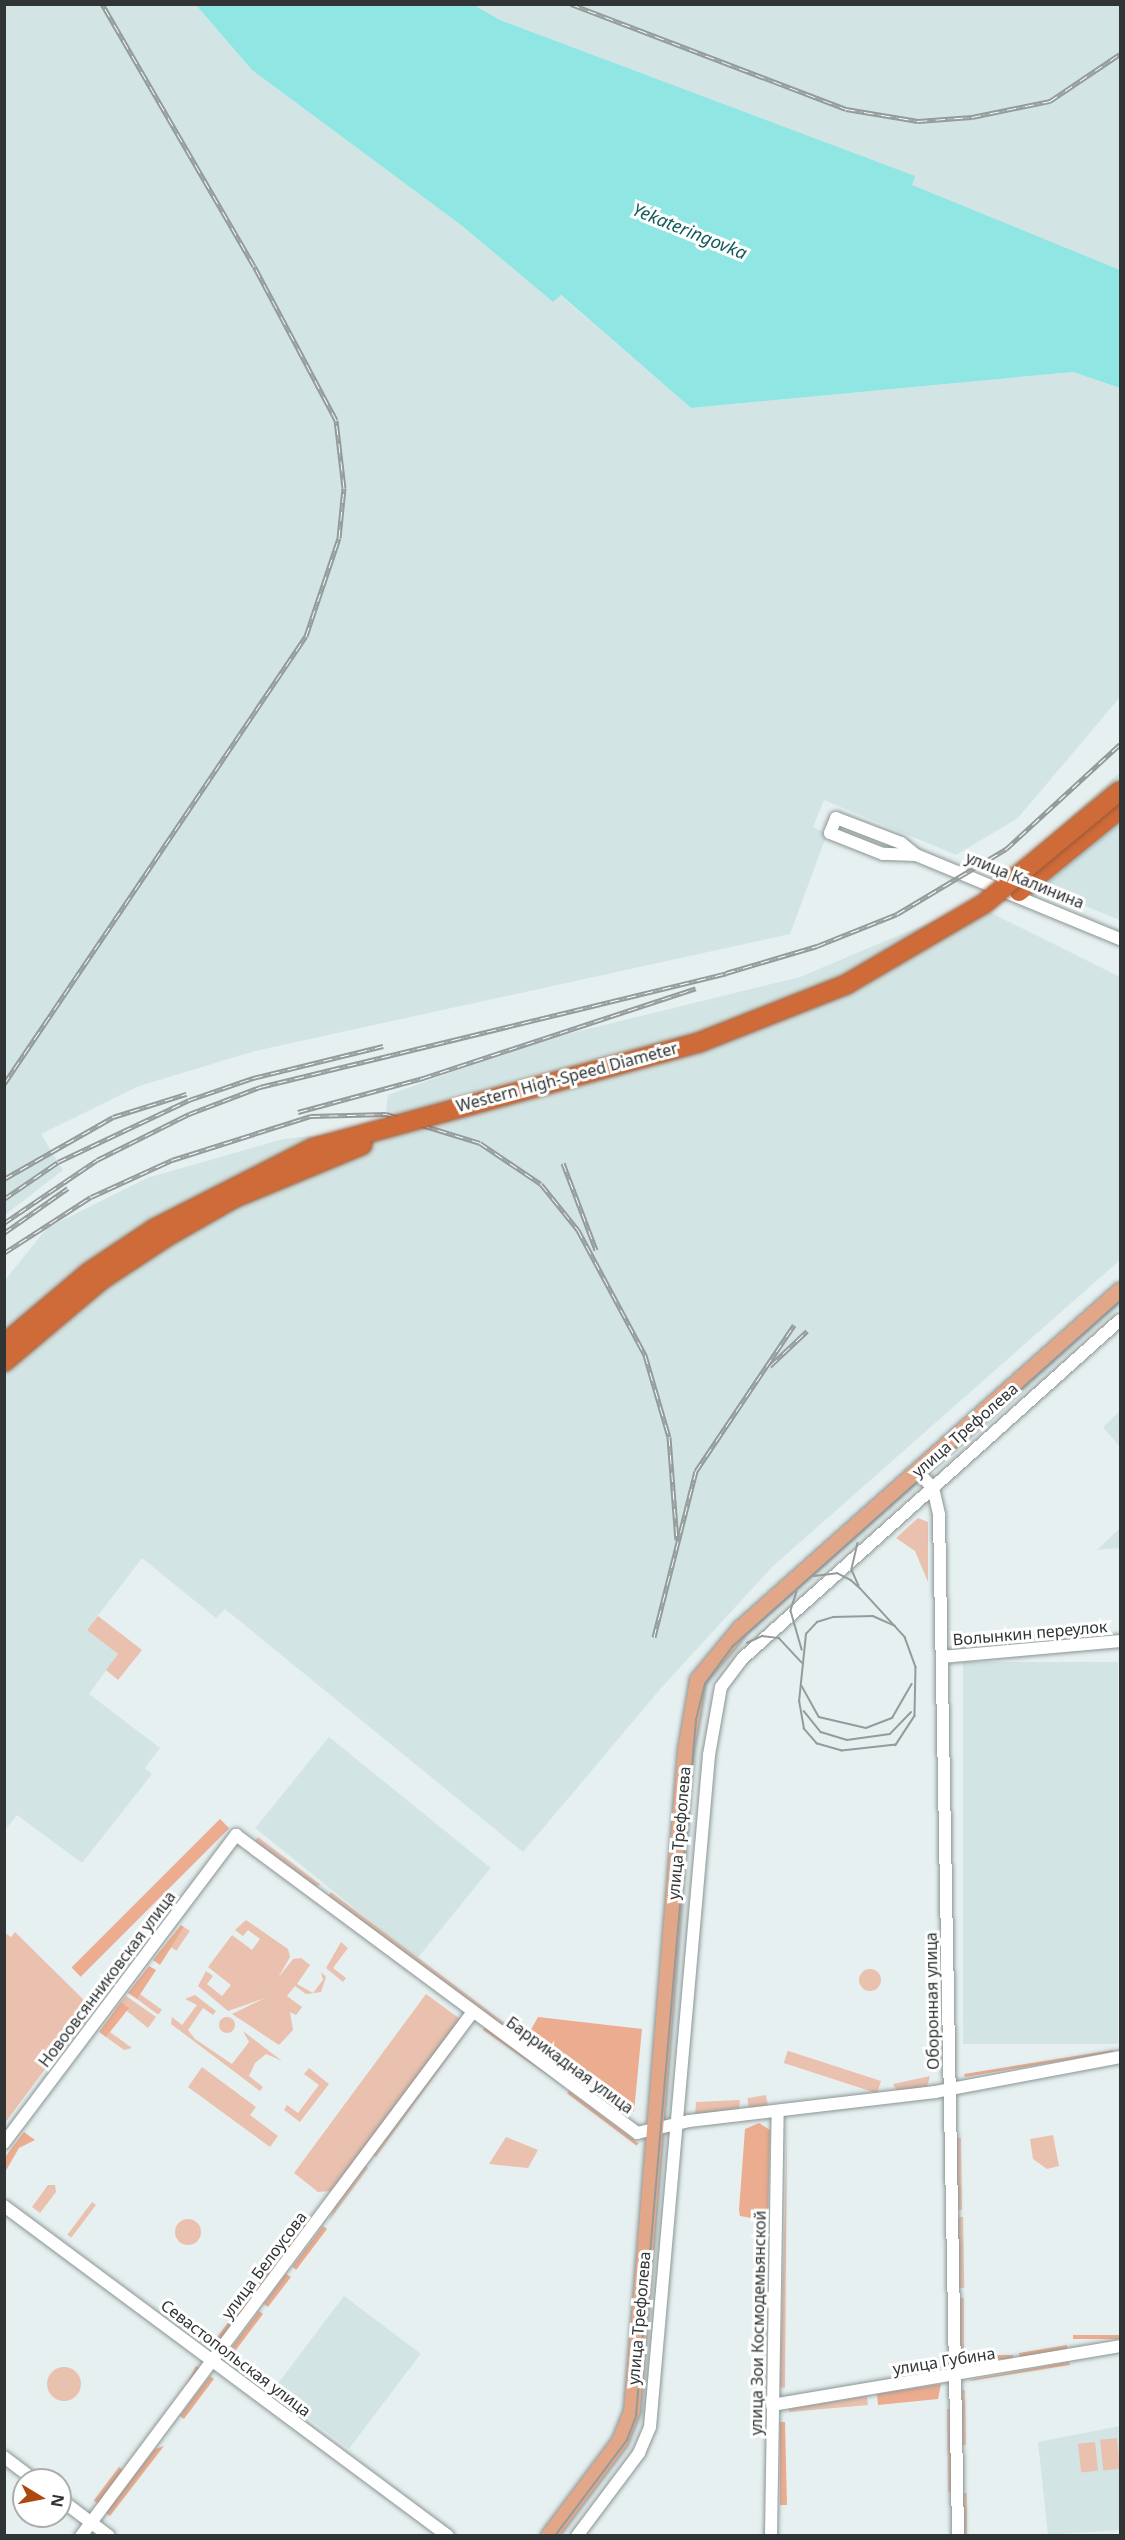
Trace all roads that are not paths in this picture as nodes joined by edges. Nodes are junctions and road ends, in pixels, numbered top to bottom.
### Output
1 (1120, 791) edge
2 (1120, 810) edge
3 (916, 855) junction
4 (1120, 939) edge
5 (1120, 1291) edge
6 (1120, 1320) edge
7 (4, 1344) edge
8 (4, 1362) edge
9 (918, 1472) junction
10 (933, 1488) junction
11 (1120, 1641) edge
12 (942, 1657) junction
13 (236, 1835) joint
14 (472, 2013) junction
15 (1120, 2057) edge
16 (950, 2087) junction
17 (778, 2111) junction
18 (677, 2125) junction
19 (655, 2132) junction
20 (4, 2143) edge
21 (4, 2206) edge
22 (1120, 2346) edge
23 (213, 2361) junction
24 (956, 2376) junction
25 (772, 2405) junction
26 (4, 2457) edge
27 (19, 2468) edge
28 (72, 2508) edge
29 (91, 2522) junction
30 (81, 2535) edge
31 (109, 2535) edge
32 (448, 2535) edge
33 (549, 2535) edge
34 (577, 2535) edge
35 (771, 2535) edge
36 (958, 2535) edge

1 - 7 highway, Western High-Speed Diameter, bridge
2 - 8 highway, Western High-Speed Diameter, bridge
3 - 3 street, улица Калинина
3 - 4 street, улица Калинина
5 - 9 main road, улица Трефолева
6 - 10 street, улица Трефолева
9 - 10 street
9 - 19 main road, улица Трефолева
10 - 12 street, Оборонная улица
10 - 18 street, улица Трефолева
11 - 12 street, Волынкин переулок
12 - 16 street, Оборонная улица
13 - 14 street, Баррикадная улица
13 - 20 street, Новоовсянниковская улица
14 - 19 street, Баррикадная улица
14 - 23 street, улица Белоусова
15 - 16 street, Баррикадная улица
16 - 17 street, Баррикадная улица
16 - 24 street, Оборонная улица
17 - 18 street, Баррикадная улица
17 - 25 street, улица Зои Космодемьянской
18 - 19 street, Баррикадная улица
18 - 34 street, улица Трефолева
19 - 33 main road, улица Трефолева
21 - 23 street, Севастопольская улица
22 - 24 street, улица Губина
23 - 29 street, улица Белоусова
23 - 32 street, Севастопольская улица
24 - 25 street, улица Губина
24 - 36 street, Оборонная улица
25 - 35 street, улица Зои Космодемьянской
26 - 27 street
28 - 29 street
29 - 30 street, улица Белоусова
29 - 31 street

